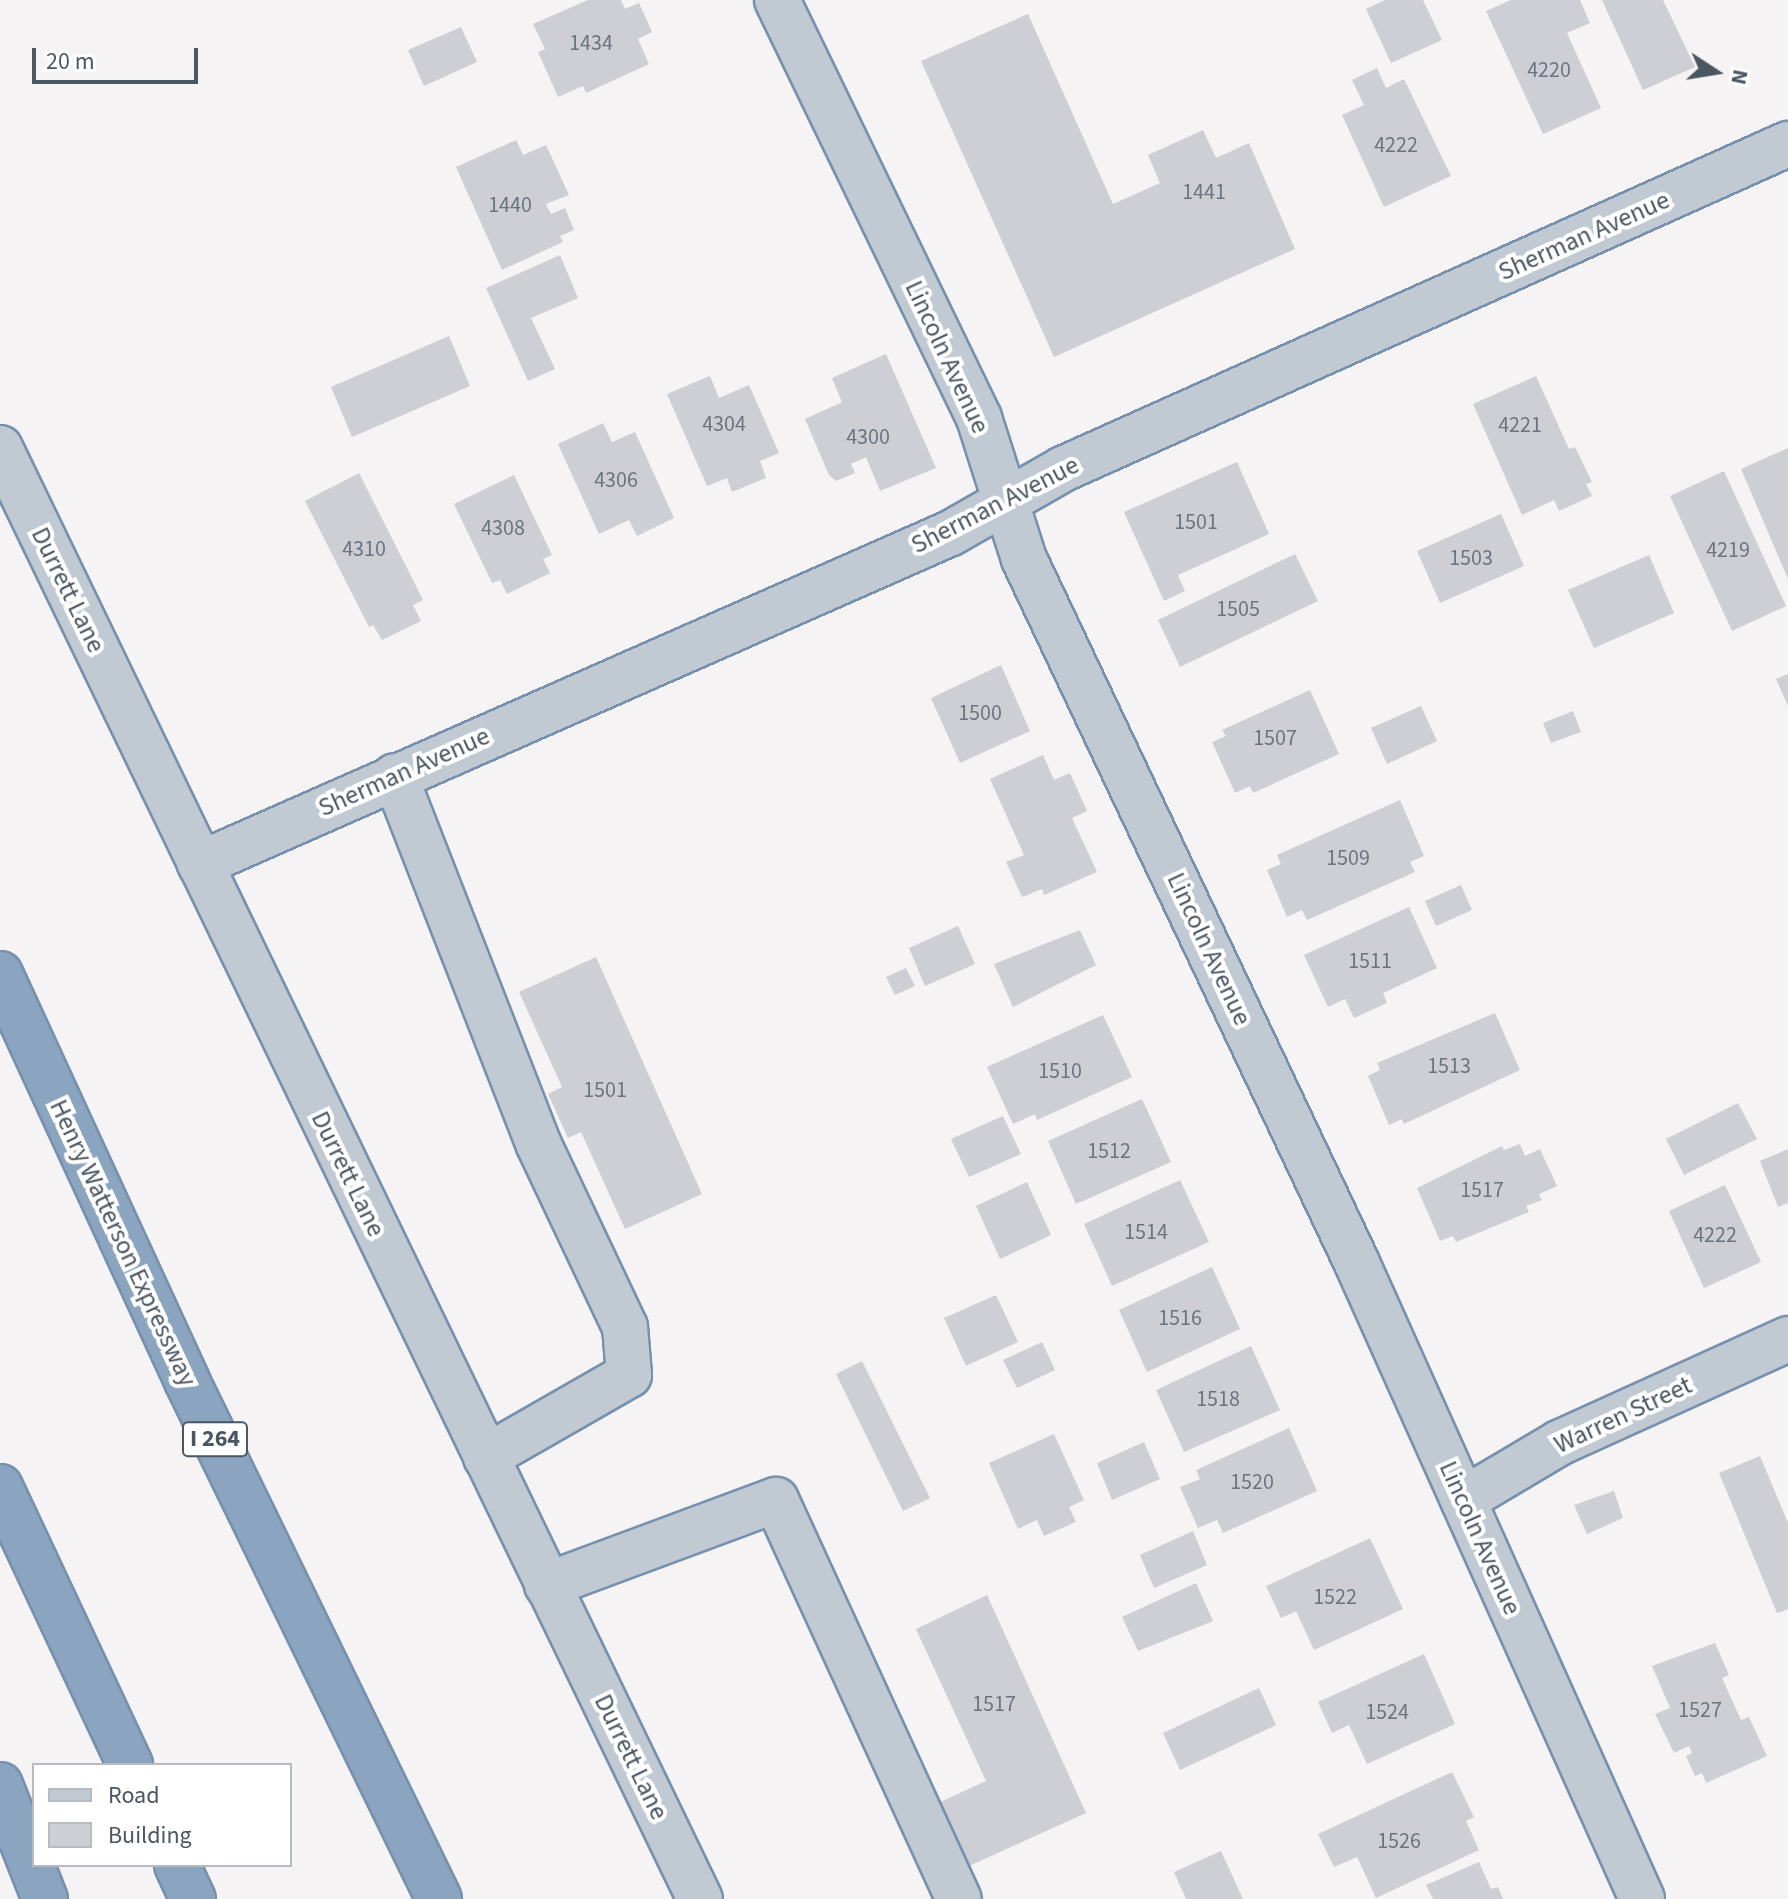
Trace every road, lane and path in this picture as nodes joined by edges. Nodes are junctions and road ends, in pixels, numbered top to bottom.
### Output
1 (777, 0) edge
2 (1788, 144) edge
3 (0, 448) edge
4 (1007, 502) junction
5 (395, 776) junction
6 (200, 864) junction
7 (0, 974) edge
8 (1788, 1339) edge
9 (486, 1457) junction
10 (0, 1487) edge
11 (1463, 1500) junction
12 (547, 1585) junction
13 (129, 1763) edge
14 (0, 1785) edge
15 (32, 1866) edge
16 (32, 1867) edge
17 (178, 1867) edge
18 (45, 1899) edge
19 (193, 1899) edge
20 (439, 1899) edge
21 (700, 1899) edge
22 (959, 1899) edge
23 (1642, 1899) edge

1 - 4 street, Lincoln Avenue
2 - 4 street, Sherman Avenue
3 - 6 street, Durrett Lane
4 - 5 street, Sherman Avenue
4 - 11 street, Lincoln Avenue
5 - 6 street, Sherman Avenue
5 - 9 street
6 - 9 street, Durrett Lane
7 - 20 highway, Henry Watterson Expressway / I 264
8 - 11 street, Warren Street
9 - 12 street, Durrett Lane
10 - 13 highway
11 - 23 street, Lincoln Avenue
12 - 21 street, Durrett Lane
12 - 22 street
14 - 15 highway
16 - 18 highway
17 - 19 highway

